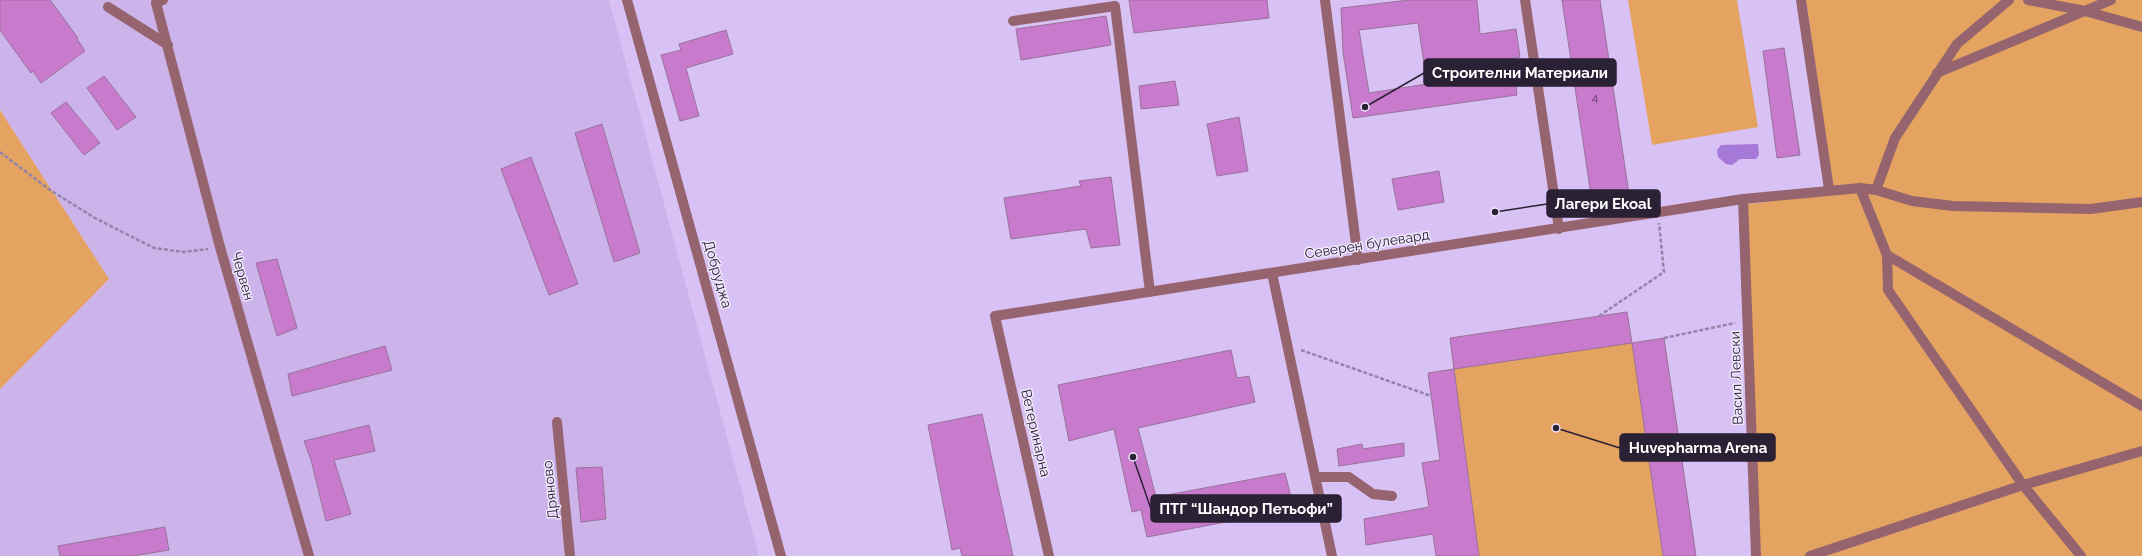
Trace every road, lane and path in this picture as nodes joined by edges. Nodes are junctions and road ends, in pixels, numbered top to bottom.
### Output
1 (627, 0) edge
2 (1325, 0) edge
3 (1525, 0) edge
4 (1801, 0) edge
5 (2009, 0) edge
6 (2028, 0) edge
7 (2111, 0) edge
8 (160, 2) edge
9 (108, 7) dead end
10 (2085, 11) junction
11 (1012, 21) dead end
12 (2142, 28) edge
13 (168, 45) junction
14 (1937, 73) junction
15 (0, 152) edge
16 (1860, 188) junction
17 (1829, 189) junction
18 (1876, 190) junction
19 (1743, 199) junction
20 (2142, 202) edge
21 (1658, 213) junction
22 (1559, 229) junction
23 (220, 247) junction
24 (1887, 255) junction
25 (1358, 260) junction
26 (1272, 273) junction
27 (1150, 292) junction
28 (995, 316) joint
29 (1599, 316) dead end
30 (1747, 320) junction
31 (1664, 338) dead end
32 (1287, 345) junction
33 (1431, 396) dead end
34 (2142, 406) edge
35 (557, 422) dead end
36 (2142, 451) edge
37 (1315, 477) junction
38 (2023, 485) junction
39 (1392, 496) dead end
40 (309, 556) edge
41 (570, 556) edge
42 (781, 556) edge
43 (1049, 556) edge
44 (1332, 556) edge
45 (1756, 556) edge
46 (1810, 556) edge
47 (2081, 556) edge

1 - 42 street, Добруджа
2 - 25 street
3 - 22 street
4 - 17 street
5 - 14 street
6 - 10 street
7 - 10 street
8 - 13 street, Червен
9 - 13 street
10 - 12 street
10 - 14 street
11 - 27 street
13 - 23 street, Червен
14 - 18 street
15 - 23 path
16 - 17 street, Северен булевард
16 - 18 street, Северен булевард
16 - 24 street
17 - 19 street, Северен булевард
18 - 20 street, Северен булевард
19 - 21 street, Северен булевард
19 - 30 street, Васил Левски
21 - 22 street, Северен булевард
21 - 29 path
22 - 25 street, Северен булевард
23 - 40 street, Червен
24 - 34 street
24 - 38 street
25 - 26 street, Северен булевард
26 - 27 street, Северен булевард
26 - 32 street
27 - 28 street, Северен булевард
28 - 43 street, Ветеринарна
30 - 31 path
30 - 45 street, Васил Левски
32 - 33 path
32 - 37 street
35 - 41 street, Дряново
36 - 38 street
37 - 39 street
37 - 44 street
38 - 46 street
38 - 47 street

